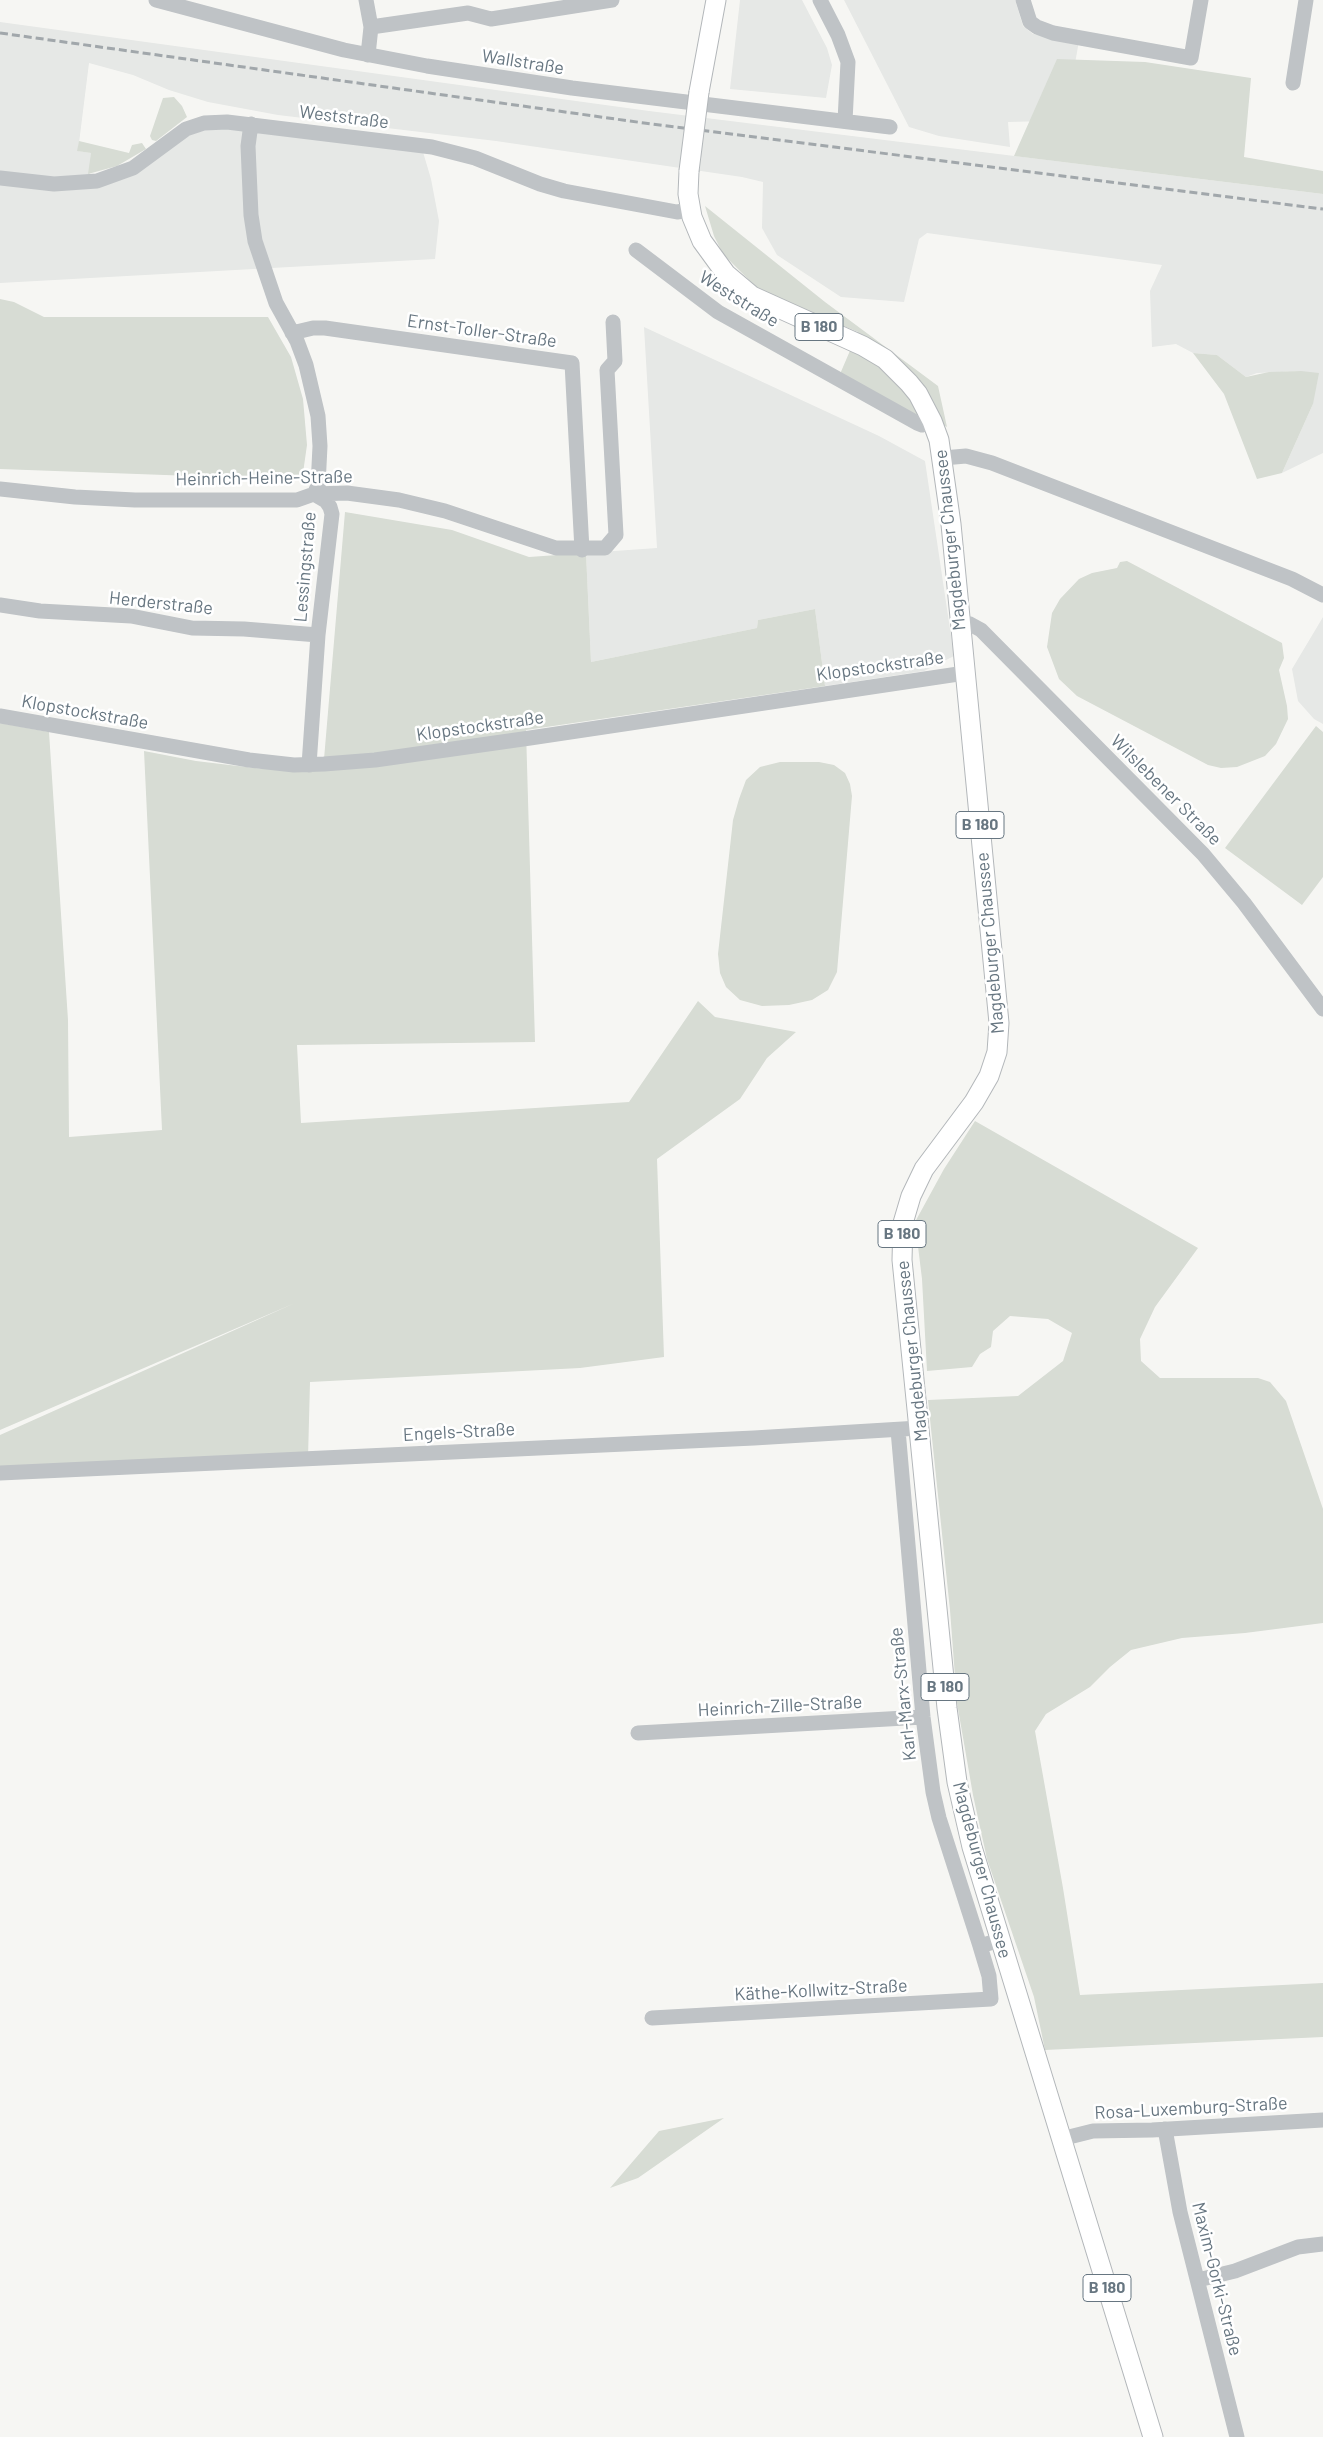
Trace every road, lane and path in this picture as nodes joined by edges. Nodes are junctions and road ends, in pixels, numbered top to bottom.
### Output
1 (156, 0) edge
2 (366, 0) edge
3 (612, 0) edge
4 (716, 0) edge
5 (820, 0) edge
6 (1023, 0) edge
7 (1201, 0) edge
8 (1306, 0) edge
9 (371, 27) junction
10 (368, 55) junction
11 (1293, 83) dead end
12 (845, 121) junction
13 (251, 124) junction
14 (890, 127) dead end
15 (0, 178) edge
16 (690, 210) junction
17 (636, 250) dead end
18 (613, 322) dead end
19 (292, 334) junction
20 (932, 421) junction
21 (943, 458) junction
22 (0, 489) edge
23 (314, 494) junction
24 (582, 550) junction
25 (1323, 595) edge
26 (0, 605) edge
27 (960, 623) junction
28 (318, 635) junction
29 (965, 672) junction
30 (0, 716) edge
31 (309, 765) junction
32 (1323, 1009) edge
33 (919, 1428) junction
34 (898, 1430) junction
35 (0, 1473) edge
36 (923, 1717) junction
37 (638, 1733) dead end
38 (1000, 1940) junction
39 (980, 1946) junction
40 (991, 2000) joint
41 (652, 2018) dead end
42 (1323, 2120) edge
43 (1165, 2129) junction
44 (1061, 2139) junction
45 (1323, 2244) edge
46 (1198, 2280) junction
47 (1153, 2437) edge
48 (1237, 2437) edge

1 - 10 street, Wallstraße
2 - 9 street
3 - 9 street
4 - 16 main road, Magdeburger Chaussee / B 180, bridge
5 - 12 street
6 - 7 street
8 - 11 street
9 - 10 street
10 - 12 street, Wallstraße
12 - 14 street, Wallstraße
13 - 15 street, Weststraße
13 - 16 street, Weststraße
13 - 19 street, Lessingstraße
16 - 20 main road, Magdeburger Chaussee / B 180
17 - 20 street, Weststraße
18 - 24 street, Heinrich-Heine-Straße
19 - 23 street, Lessingstraße
19 - 24 street, Ernst-Toller-Straße
20 - 21 main road, Magdeburger Chaussee / B 180
21 - 25 street
21 - 27 main road, Magdeburger Chaussee / B 180
22 - 23 street, Heinrich-Heine-Straße
23 - 24 street, Heinrich-Heine-Straße
23 - 28 street, Lessingstraße
26 - 28 street, Herderstraße
27 - 29 main road, Magdeburger Chaussee / B 180
27 - 32 street, Wilslebener Straße
28 - 31 street, Lessingstraße
29 - 31 street, Klopstockstraße
29 - 33 main road, Magdeburger Chaussee / B 180
30 - 31 street, Klopstockstraße
33 - 34 street, Engels-Straße
33 - 38 main road, Magdeburger Chaussee / B 180
34 - 35 street, Engels-Straße
34 - 36 street, Karl-Marx-Straße
36 - 37 street, Heinrich-Zille-Straße
36 - 39 street, Karl-Marx-Straße
38 - 39 street
38 - 44 main road, Magdeburger Chaussee / B 180
39 - 40 street, Karl-Marx-Straße
40 - 41 street, Käthe-Kollwitz-Straße
42 - 43 street, Rosa-Luxemburg-Straße
43 - 44 street, Rosa-Luxemburg-Straße
43 - 46 street, Maxim-Gorki-Straße
44 - 47 main road, Magdeburger Chaussee / B 180
45 - 46 street
46 - 48 street, Maxim-Gorki-Straße

